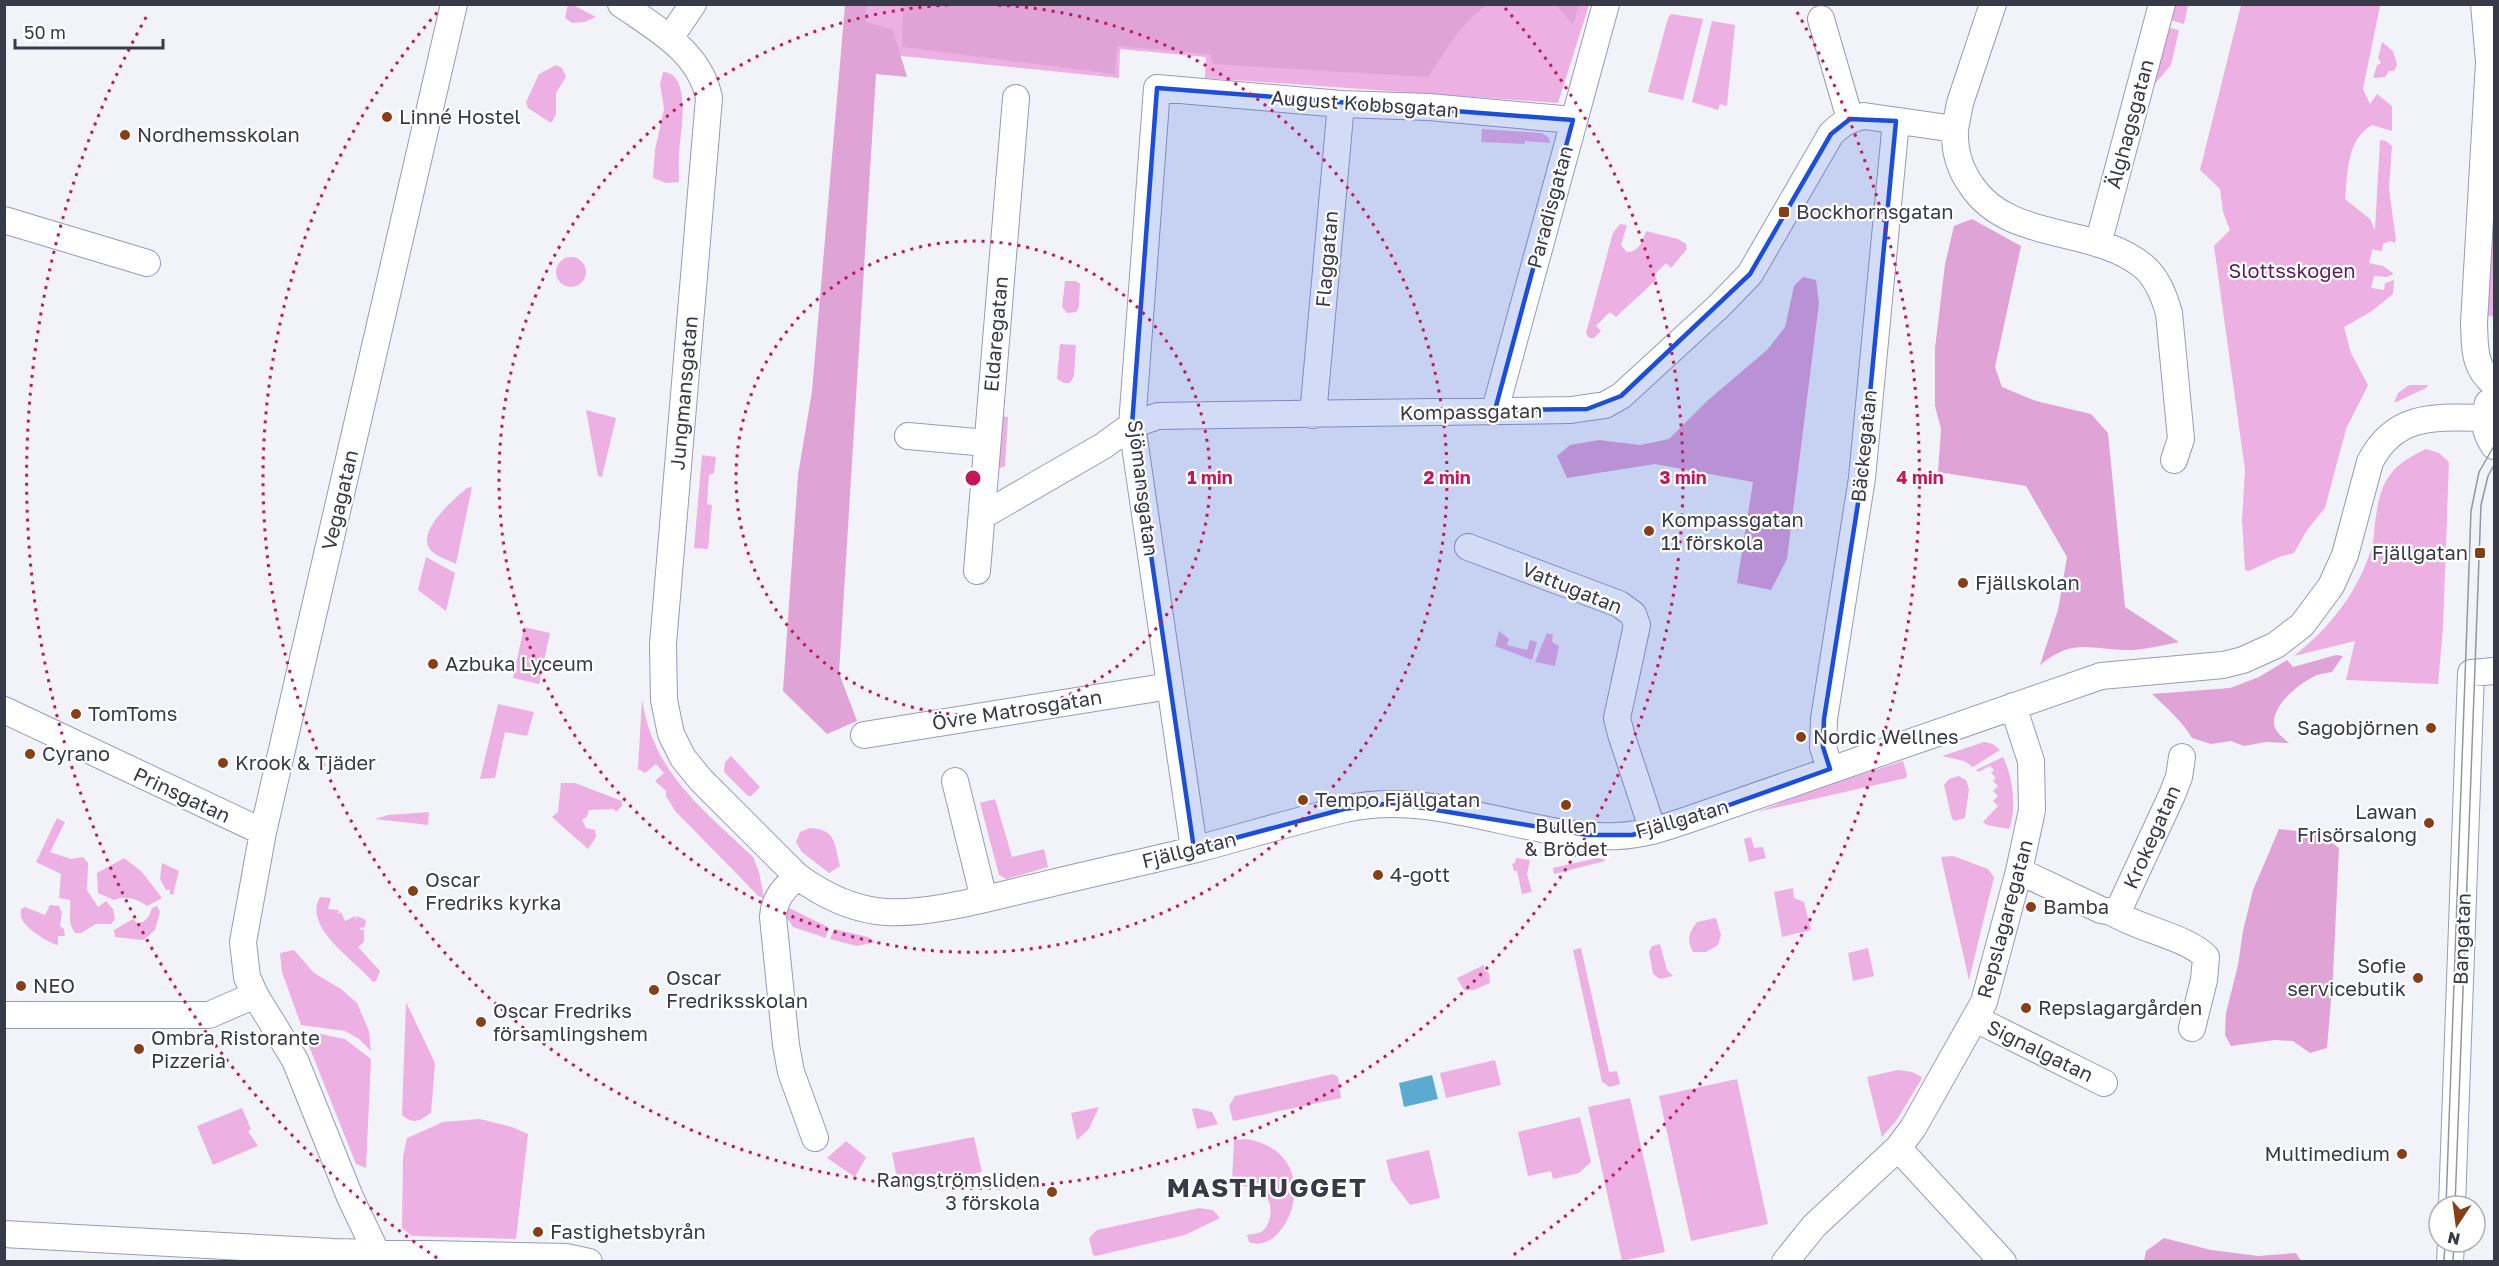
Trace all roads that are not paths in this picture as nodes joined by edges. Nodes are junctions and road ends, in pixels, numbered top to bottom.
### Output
1 (454, 4) edge
2 (693, 4) edge
3 (1606, 4) edge
4 (1993, 4) edge
5 (2162, 4) edge
6 (2484, 4) edge
7 (628, 9) edge
8 (1821, 19) dead end
9 (670, 38) junction
10 (1157, 88) joint
11 (1016, 98) dead end
12 (1341, 104) junction
13 (1850, 119) junction
14 (1573, 120) junction
15 (1896, 121) junction
16 (1955, 129) junction
17 (4, 220) edge
18 (2098, 244) junction
19 (147, 263) dead end
20 (2494, 384) edge
21 (2494, 392) edge
22 (1495, 410) junction
23 (1313, 415) junction
24 (2484, 418) junction
25 (1132, 425) junction
26 (908, 436) dead end
27 (987, 442) junction
28 (2494, 446) edge
29 (2174, 460) dead end
30 (982, 516) junction
31 (1468, 547) dead end
32 (977, 571) dead end
33 (2483, 672) edge
34 (1170, 686) junction
35 (2013, 706) junction
36 (4, 710) edge
37 (864, 735) dead end
38 (2182, 757) dead end
39 (683, 758) joint
40 (1830, 769) junction
41 (955, 781) dead end
42 (1653, 831) junction
43 (263, 832) junction
44 (1194, 849) junction
45 (2019, 871) junction
46 (797, 876) junction
47 (984, 899) junction
48 (2112, 912) junction
49 (255, 995) junction
50 (4, 1014) edge
51 (1976, 1019) junction
52 (2192, 1028) dead end
53 (2104, 1083) dead end
54 (815, 1138) dead end
55 (1898, 1148) junction
56 (2453, 1194) edge
57 (4, 1234) edge
58 (379, 1257) edge
59 (589, 1262) edge
60 (1785, 1262) edge
61 (2003, 1262) edge

1 - 43 street, Vegagatan
2 - 9 street
3 - 14 street, Paradisgatan
4 - 16 street
5 - 18 street, Älghagsgatan
6 - 20 street
7 - 9 street, Jungmansgatan
8 - 13 street
9 - 39 street, Jungmansgatan
10 - 12 street, August Kobbsgatan
10 - 25 street, Sjömansgatan
11 - 27 street, Eldaregatan
12 - 14 street, August Kobbsgatan
12 - 23 street, Flaggatan
13 - 15 street
13 - 22 street, Kompassgatan
14 - 22 street, Paradisgatan
15 - 16 street
15 - 40 street, Bäckegatan
16 - 18 street
17 - 19 street
18 - 29 street
21 - 24 street
22 - 23 street, Kompassgatan
23 - 25 street, Kompassgatan
24 - 28 street
24 - 35 street, Fjällgatan
25 - 30 street, Kompassgatan
25 - 34 street, Sjömansgatan
26 - 27 street
27 - 30 street, Eldaregatan
30 - 32 street, Eldaregatan
31 - 42 street, Vattugatan
33 - 56 street, Bangatan
34 - 37 street, Övre Matrosgatan
34 - 44 street, Sjömansgatan
35 - 40 street, Fjällgatan
35 - 45 street, Repslagaregatan
36 - 43 street, Prinsgatan
38 - 48 street, Krokegatan
39 - 46 street, Fjällgatan
40 - 42 street, Fjällgatan
41 - 47 street
42 - 44 street, Fjällgatan
43 - 49 street, Vegagatan
44 - 47 street, Fjällgatan
45 - 48 street
45 - 51 street, Repslagaregatan
46 - 47 street, Fjällgatan
46 - 54 street
48 - 52 street
49 - 50 street
49 - 58 street, Vegagatan
51 - 53 street, Signalgatan
51 - 55 street, Repslagaregatan
55 - 60 street, Repslagaregatan
55 - 61 street
57 - 58 street
58 - 59 street

